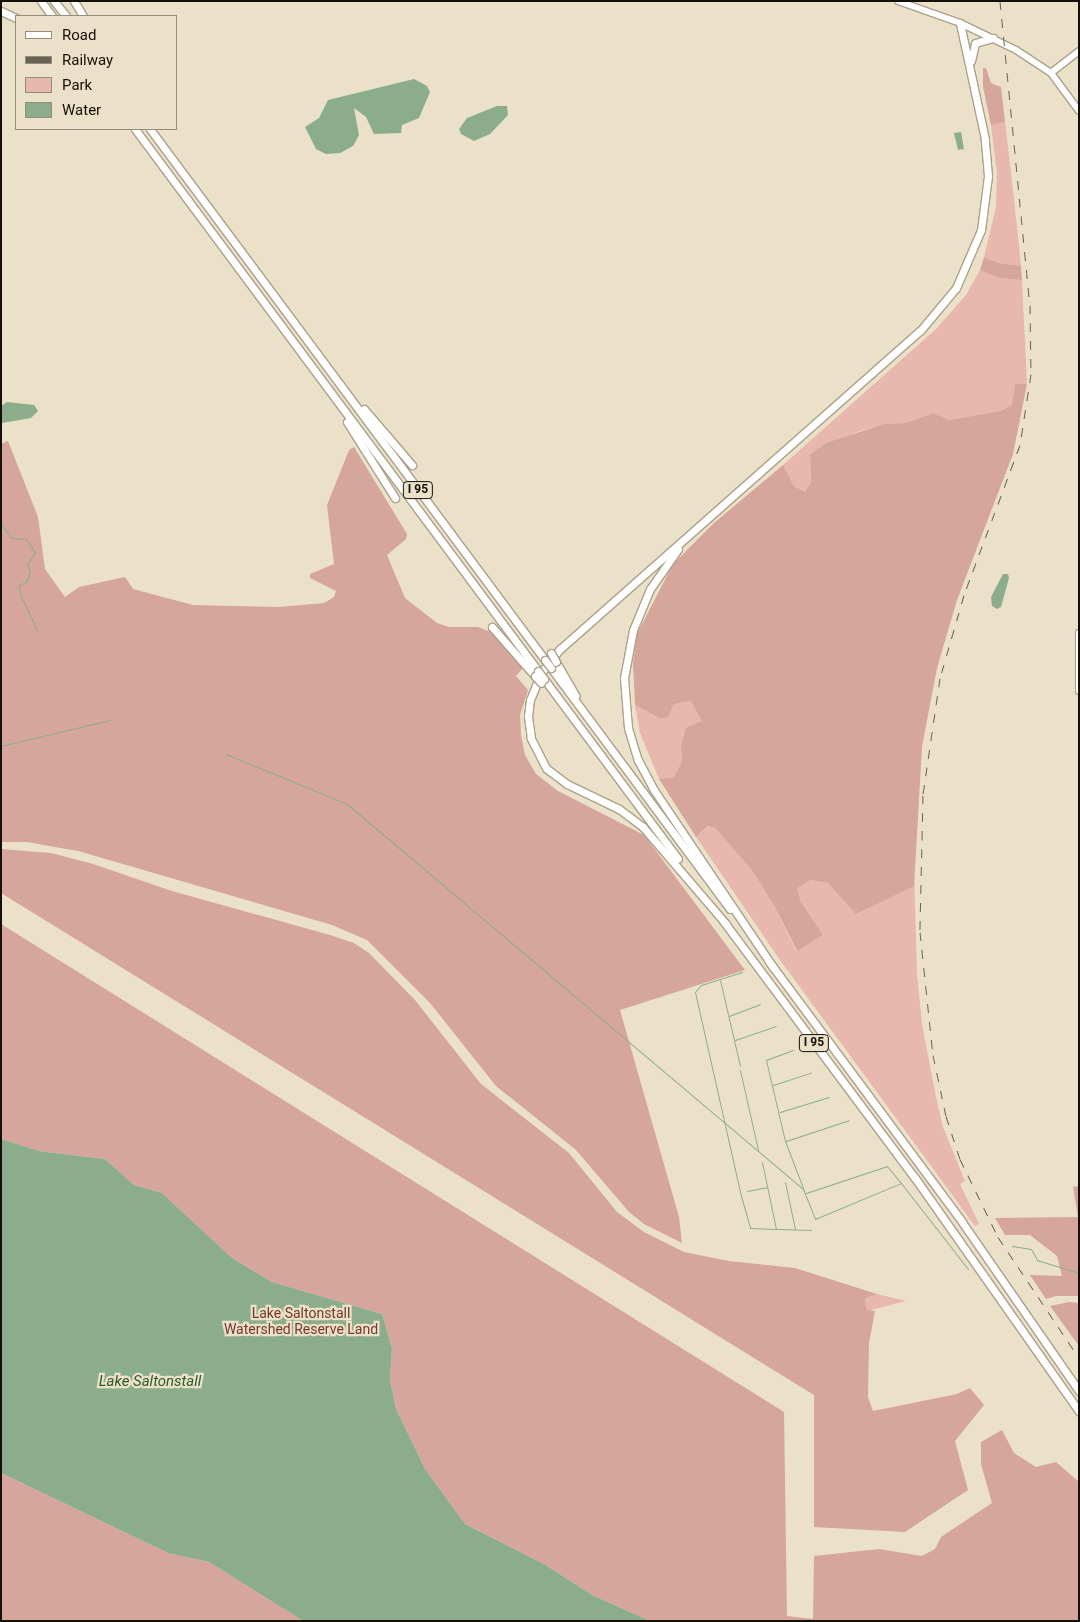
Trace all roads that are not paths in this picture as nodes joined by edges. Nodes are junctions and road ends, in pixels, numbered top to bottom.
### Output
1 (41, 1) edge
2 (54, 1) edge
3 (74, 1) edge
4 (898, 1) edge
5 (1, 11) edge
6 (51, 15) edge
7 (65, 15) edge
8 (82, 15) edge
9 (15, 18) edge
10 (960, 23) junction
11 (993, 38) junction
12 (1079, 51) edge
13 (970, 71) junction
14 (1051, 73) junction
15 (976, 97) junction
16 (1079, 111) edge
17 (136, 130) edge
18 (152, 130) edge
19 (292, 319) junction
20 (330, 391) junction
21 (412, 464) dead end
22 (395, 498) dead end
23 (492, 627) dead end
24 (1079, 633) edge
25 (550, 653) dead end
26 (553, 665) junction
27 (536, 673) junction
28 (1079, 691) edge
29 (726, 924) junction
30 (773, 967) junction
31 (1079, 1391) edge
32 (1079, 1411) edge

1 - 6 highway
2 - 7 highway
3 - 8 highway
4 - 10 main road
5 - 9 highway
10 - 11 main road
10 - 13 highway
11 - 13 highway
11 - 14 main road
12 - 14 main road
13 - 15 highway
14 - 16 main road
15 - 29 highway
15 - 30 highway
17 - 20 highway, I 95
18 - 19 highway, I 95
19 - 21 highway
19 - 26 highway, I 95, bridge
20 - 22 highway
20 - 27 highway, I 95
23 - 27 highway
24 - 28 main road
25 - 26 highway, bridge
26 - 30 highway, I 95
27 - 29 highway, I 95, bridge
29 - 32 highway, I 95
30 - 31 highway, I 95

